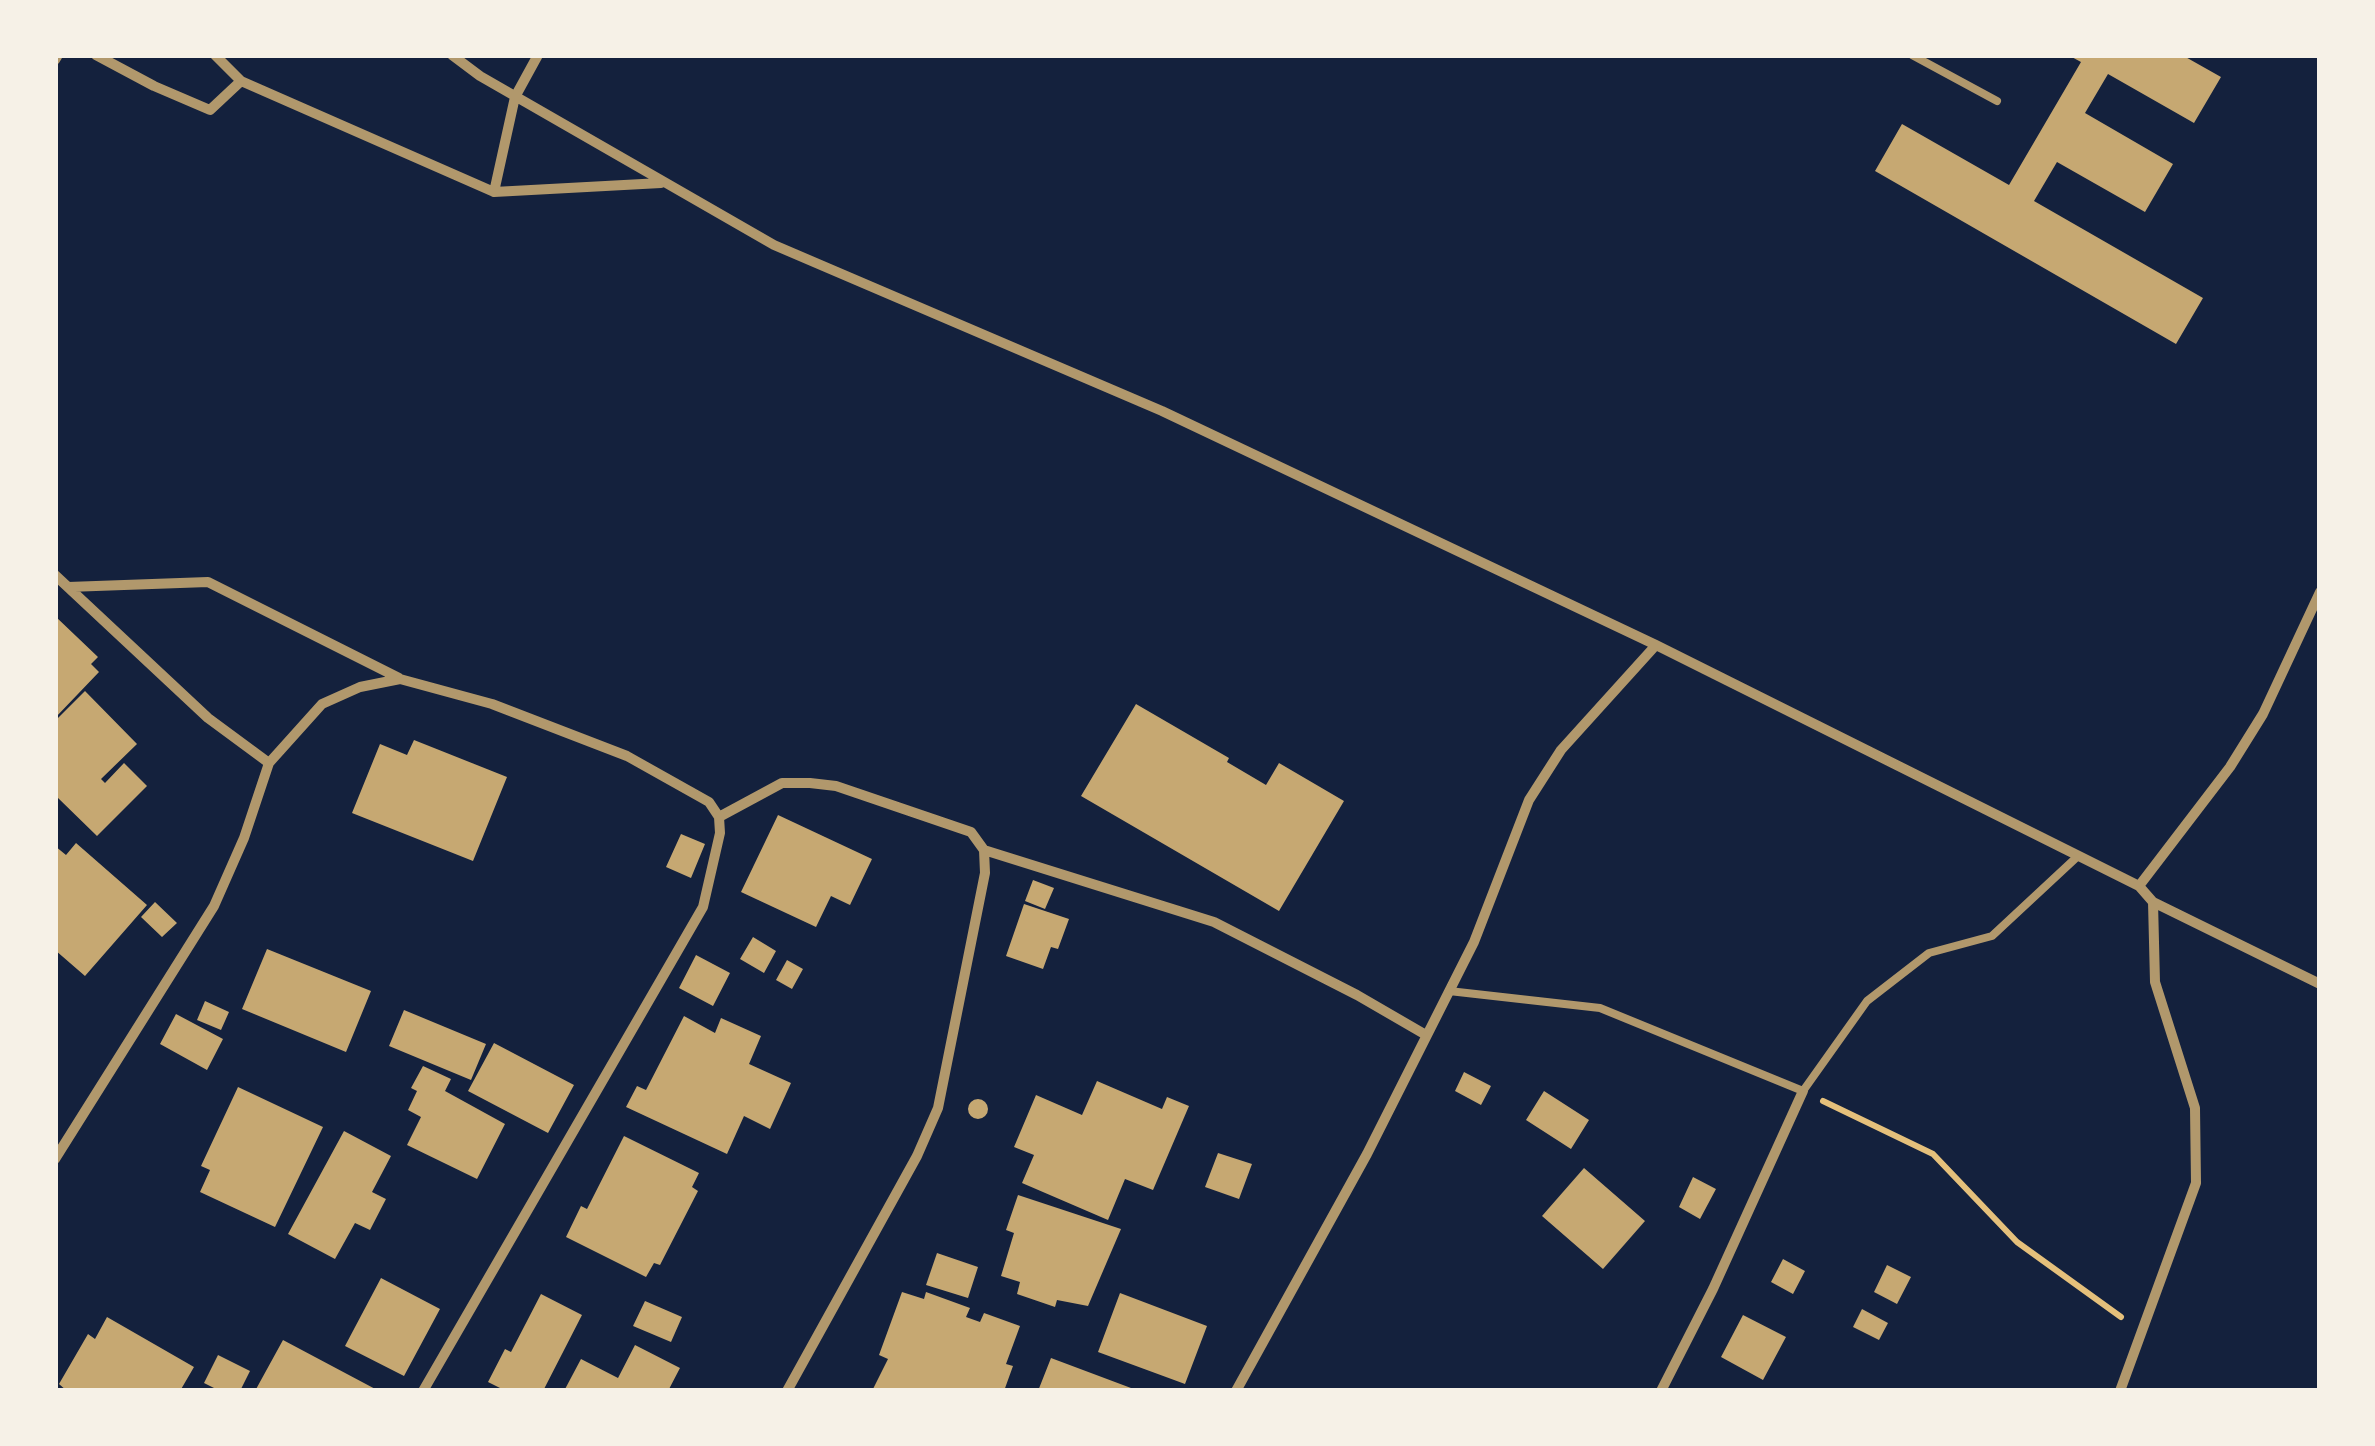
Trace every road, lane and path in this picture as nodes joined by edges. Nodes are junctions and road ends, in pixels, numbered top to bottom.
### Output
1 (96, 55) edge
2 (215, 55) edge
3 (452, 55) edge
4 (538, 55) edge
5 (1912, 55) edge
6 (241, 81) junction
7 (516, 96) junction
8 (1997, 101) dead end
9 (664, 182) junction
10 (494, 192) junction
11 (55, 575) edge
12 (68, 586) junction
13 (2320, 592) edge
14 (1656, 646) junction
15 (400, 678) junction
16 (270, 763) junction
17 (719, 817) junction
18 (984, 850) junction
19 (2078, 856) junction
20 (2139, 886) junction
21 (2153, 902) junction
22 (2320, 984) edge
23 (1450, 990) junction
24 (1426, 1035) junction
25 (1803, 1091) junction
26 (55, 1159) edge
27 (2142, 1332) junction
28 (423, 1391) edge
29 (787, 1391) edge
30 (1236, 1391) edge
31 (1661, 1391) edge
32 (2120, 1391) edge

1 - 6 street
2 - 6 street
3 - 7 street
4 - 7 street
5 - 8 lane
6 - 10 street
7 - 9 street
7 - 10 street
9 - 10 street
9 - 14 street
11 - 12 street
12 - 15 street
12 - 16 street
13 - 20 street
14 - 19 street
14 - 23 street
15 - 16 street
15 - 17 street
16 - 26 street
17 - 18 street
17 - 28 street
18 - 24 street
18 - 29 street
19 - 20 street
19 - 25 lane
20 - 21 street
21 - 22 street
21 - 27 street
23 - 24 street
23 - 25 lane
24 - 30 street
25 - 27 path
25 - 31 street
27 - 32 street

